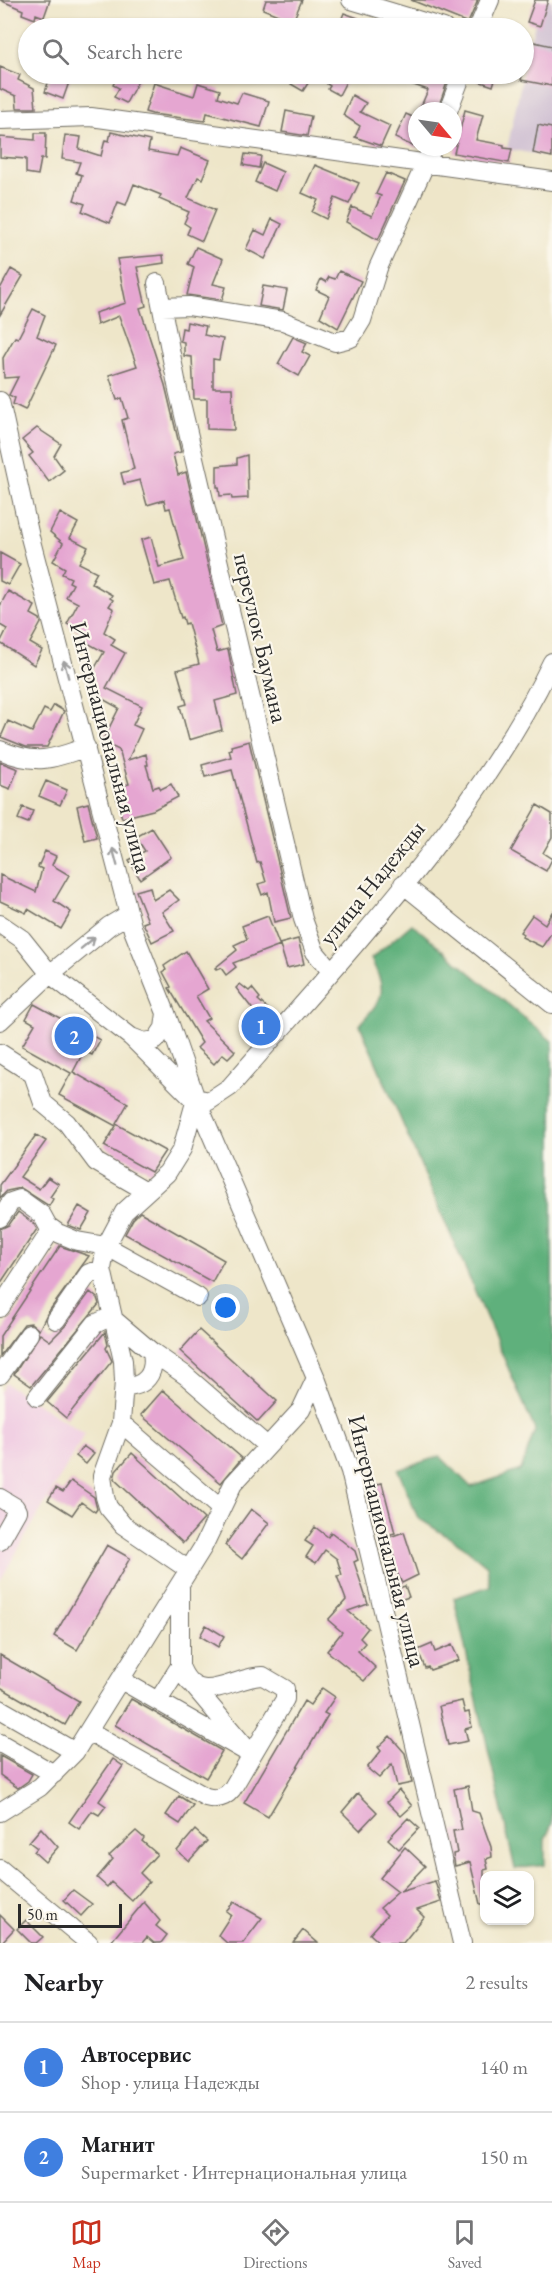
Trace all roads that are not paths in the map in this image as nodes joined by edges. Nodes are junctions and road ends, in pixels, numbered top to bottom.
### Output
1 (351, 0) edge
2 (490, 0) edge
3 (411, 18) edge
4 (482, 18) edge
5 (458, 84) edge
6 (451, 102) edge
7 (0, 120) edge
8 (408, 153) edge
9 (429, 156) edge
10 (434, 156) edge
11 (552, 181) edge
12 (158, 283) dead end
13 (162, 308) junction
14 (0, 401) edge
15 (552, 662) edge
16 (545, 694) edge
17 (86, 747) junction
18 (0, 750) edge
19 (403, 884) junction
20 (129, 914) junction
21 (0, 924) edge
22 (331, 971) junction
23 (50, 974) junction
24 (552, 1004) edge
25 (166, 1013) junction
26 (0, 1021) edge
27 (130, 1037) junction
28 (0, 1053) edge
29 (196, 1099) junction
30 (146, 1191) junction
31 (0, 1218) edge
32 (52, 1229) junction
33 (106, 1246) junction
34 (102, 1269) junction
35 (198, 1297) dead end
36 (0, 1308) edge
37 (112, 1317) junction
38 (56, 1320) dead end
39 (28, 1334) dead end
40 (152, 1352) junction
41 (0, 1375) edge
42 (316, 1378) junction
43 (124, 1387) junction
44 (37, 1397) dead end
45 (121, 1423) junction
46 (267, 1446) junction
47 (0, 1498) edge
48 (221, 1509) junction
49 (0, 1541) edge
50 (184, 1577) junction
51 (180, 1666) junction
52 (121, 1680) junction
53 (192, 1683) junction
54 (158, 1701) junction
55 (0, 1709) edge
56 (89, 1732) junction
57 (0, 1743) edge
58 (75, 1752) junction
59 (252, 1755) junction
60 (54, 1774) junction
61 (0, 1812) edge
62 (0, 1869) edge
63 (89, 1943) edge
64 (462, 1943) edge

1 - 3 street
2 - 4 street
5 - 6 street
7 - 8 street
9 - 13 street
10 - 11 street
12 - 13 street, переулок Баумана
13 - 22 street, переулок Баумана
17 -> 14 street, Интернациональная улица
15 - 16 street, улица Надежды
16 - 19 street, улица Надежды
17 - 18 street
20 -> 17 street, Интернациональная улица
19 - 22 street, улица Надежды
19 - 24 street
23 -> 20 street
20 - 25 street, Интернациональная улица
21 - 23 street, Интернациональная улица
22 - 29 street, улица Надежды
23 - 26 street
23 - 27 street, Интернациональная улица
25 - 27 street
25 - 29 street, Интернациональная улица
27 - 29 street, Интернациональная улица
28 - 30 street
29 - 30 street
29 - 42 street, Интернациональная улица
30 - 33 street
31 - 32 street
32 - 33 street
32 - 36 street
33 - 34 street
33 - 35 street
34 - 37 street
34 - 38 street
37 - 40 street
37 - 43 street
37 - 44 street
39 - 41 street
40 - 43 street
40 - 46 street
42 - 46 street
42 - 64 street, Интернациональная улица
43 - 45 street
45 - 48 street
45 - 50 street
46 - 48 street
47 - 49 street
48 - 50 street
50 - 51 street
50 - 52 street
51 - 53 street
51 - 54 street
52 - 54 street
52 - 56 street
53 - 59 street
53 - 59 street
54 - 59 street
55 - 58 street
56 - 58 street
56 - 59 street
57 - 60 street
58 - 60 street
60 - 61 street
62 - 63 street

